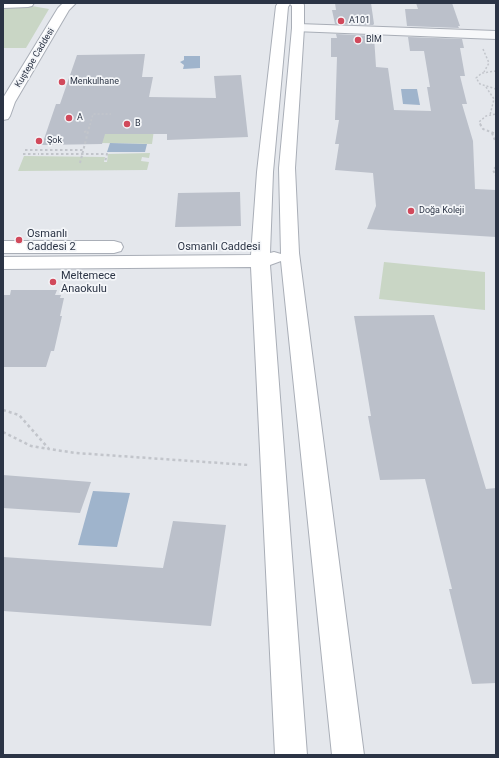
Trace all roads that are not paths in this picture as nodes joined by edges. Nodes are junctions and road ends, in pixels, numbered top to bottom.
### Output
1 (28, 3) edge
2 (70, 3) edge
3 (285, 3) edge
4 (295, 3) edge
5 (3, 4) edge
6 (280, 28) junction
7 (298, 28) junction
8 (496, 35) edge
9 (5, 107) edge
10 (3, 247) edge
11 (290, 253) junction
12 (261, 254) junction
13 (3, 263) edge
14 (291, 755) edge
15 (348, 755) edge

1 - 5 street
2 - 9 street, Kuştepe Caddesi
3 - 6 street
4 - 7 street
6 - 7 street
6 - 12 street
7 - 8 street
7 - 11 street
10 - 12 street, Osmanlı Caddesi
11 - 12 street, Osmanlı Caddesi
11 - 15 street
12 - 13 street, Osmanlı Caddesi
12 - 14 street

